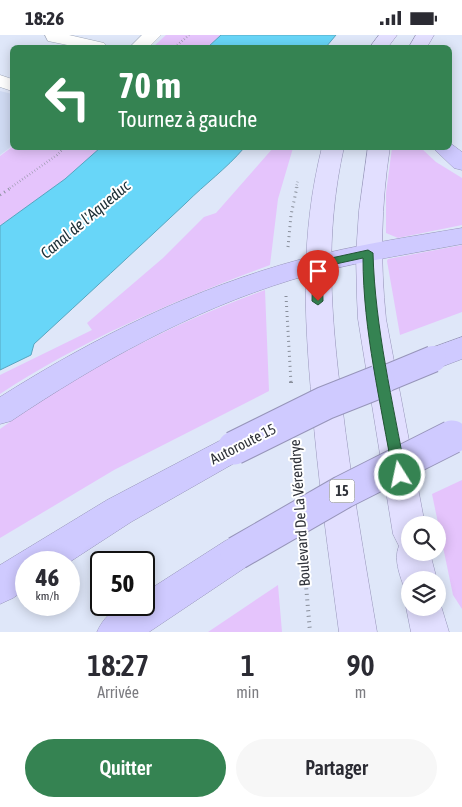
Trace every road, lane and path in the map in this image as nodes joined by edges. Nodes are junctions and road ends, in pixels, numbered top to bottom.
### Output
1 (54, 35) edge
2 (152, 35) edge
3 (189, 35) edge
4 (89, 45) edge
5 (141, 45) edge
6 (177, 45) edge
7 (61, 150) edge
8 (333, 150) edge
9 (378, 150) edge
10 (446, 150) edge
11 (462, 163) edge
12 (0, 195) edge
13 (462, 235) edge
14 (368, 253) junction
15 (316, 264) junction
16 (286, 305) dead end
17 (462, 348) edge
18 (291, 395) dead end
19 (0, 412) edge
20 (457, 434) edge
21 (295, 443) dead end
22 (298, 490) dead end
23 (407, 516) edge
24 (302, 548) dead end
25 (55, 551) edge
26 (15, 576) edge
27 (0, 586) edge
28 (426, 616) edge
29 (116, 632) edge
30 (310, 632) edge
31 (358, 632) edge
32 (430, 632) edge

1 - 4 street
2 - 5 street
3 - 6 path
7 - 12 path
8 - 15 main road
9 - 14 main road
10 - 11 highway
13 - 14 highway
14 - 15 highway
14 - 23 main road
15 - 19 highway
15 - 31 main road
16 - 18 path
17 - 25 highway, Autoroute 15, bridge
20 - 29 highway, 15, bridge
21 - 22 path, Boulevard De La Vérendrye
24 - 30 path, Boulevard De La Vérendrye
26 - 27 highway
28 - 32 main road

